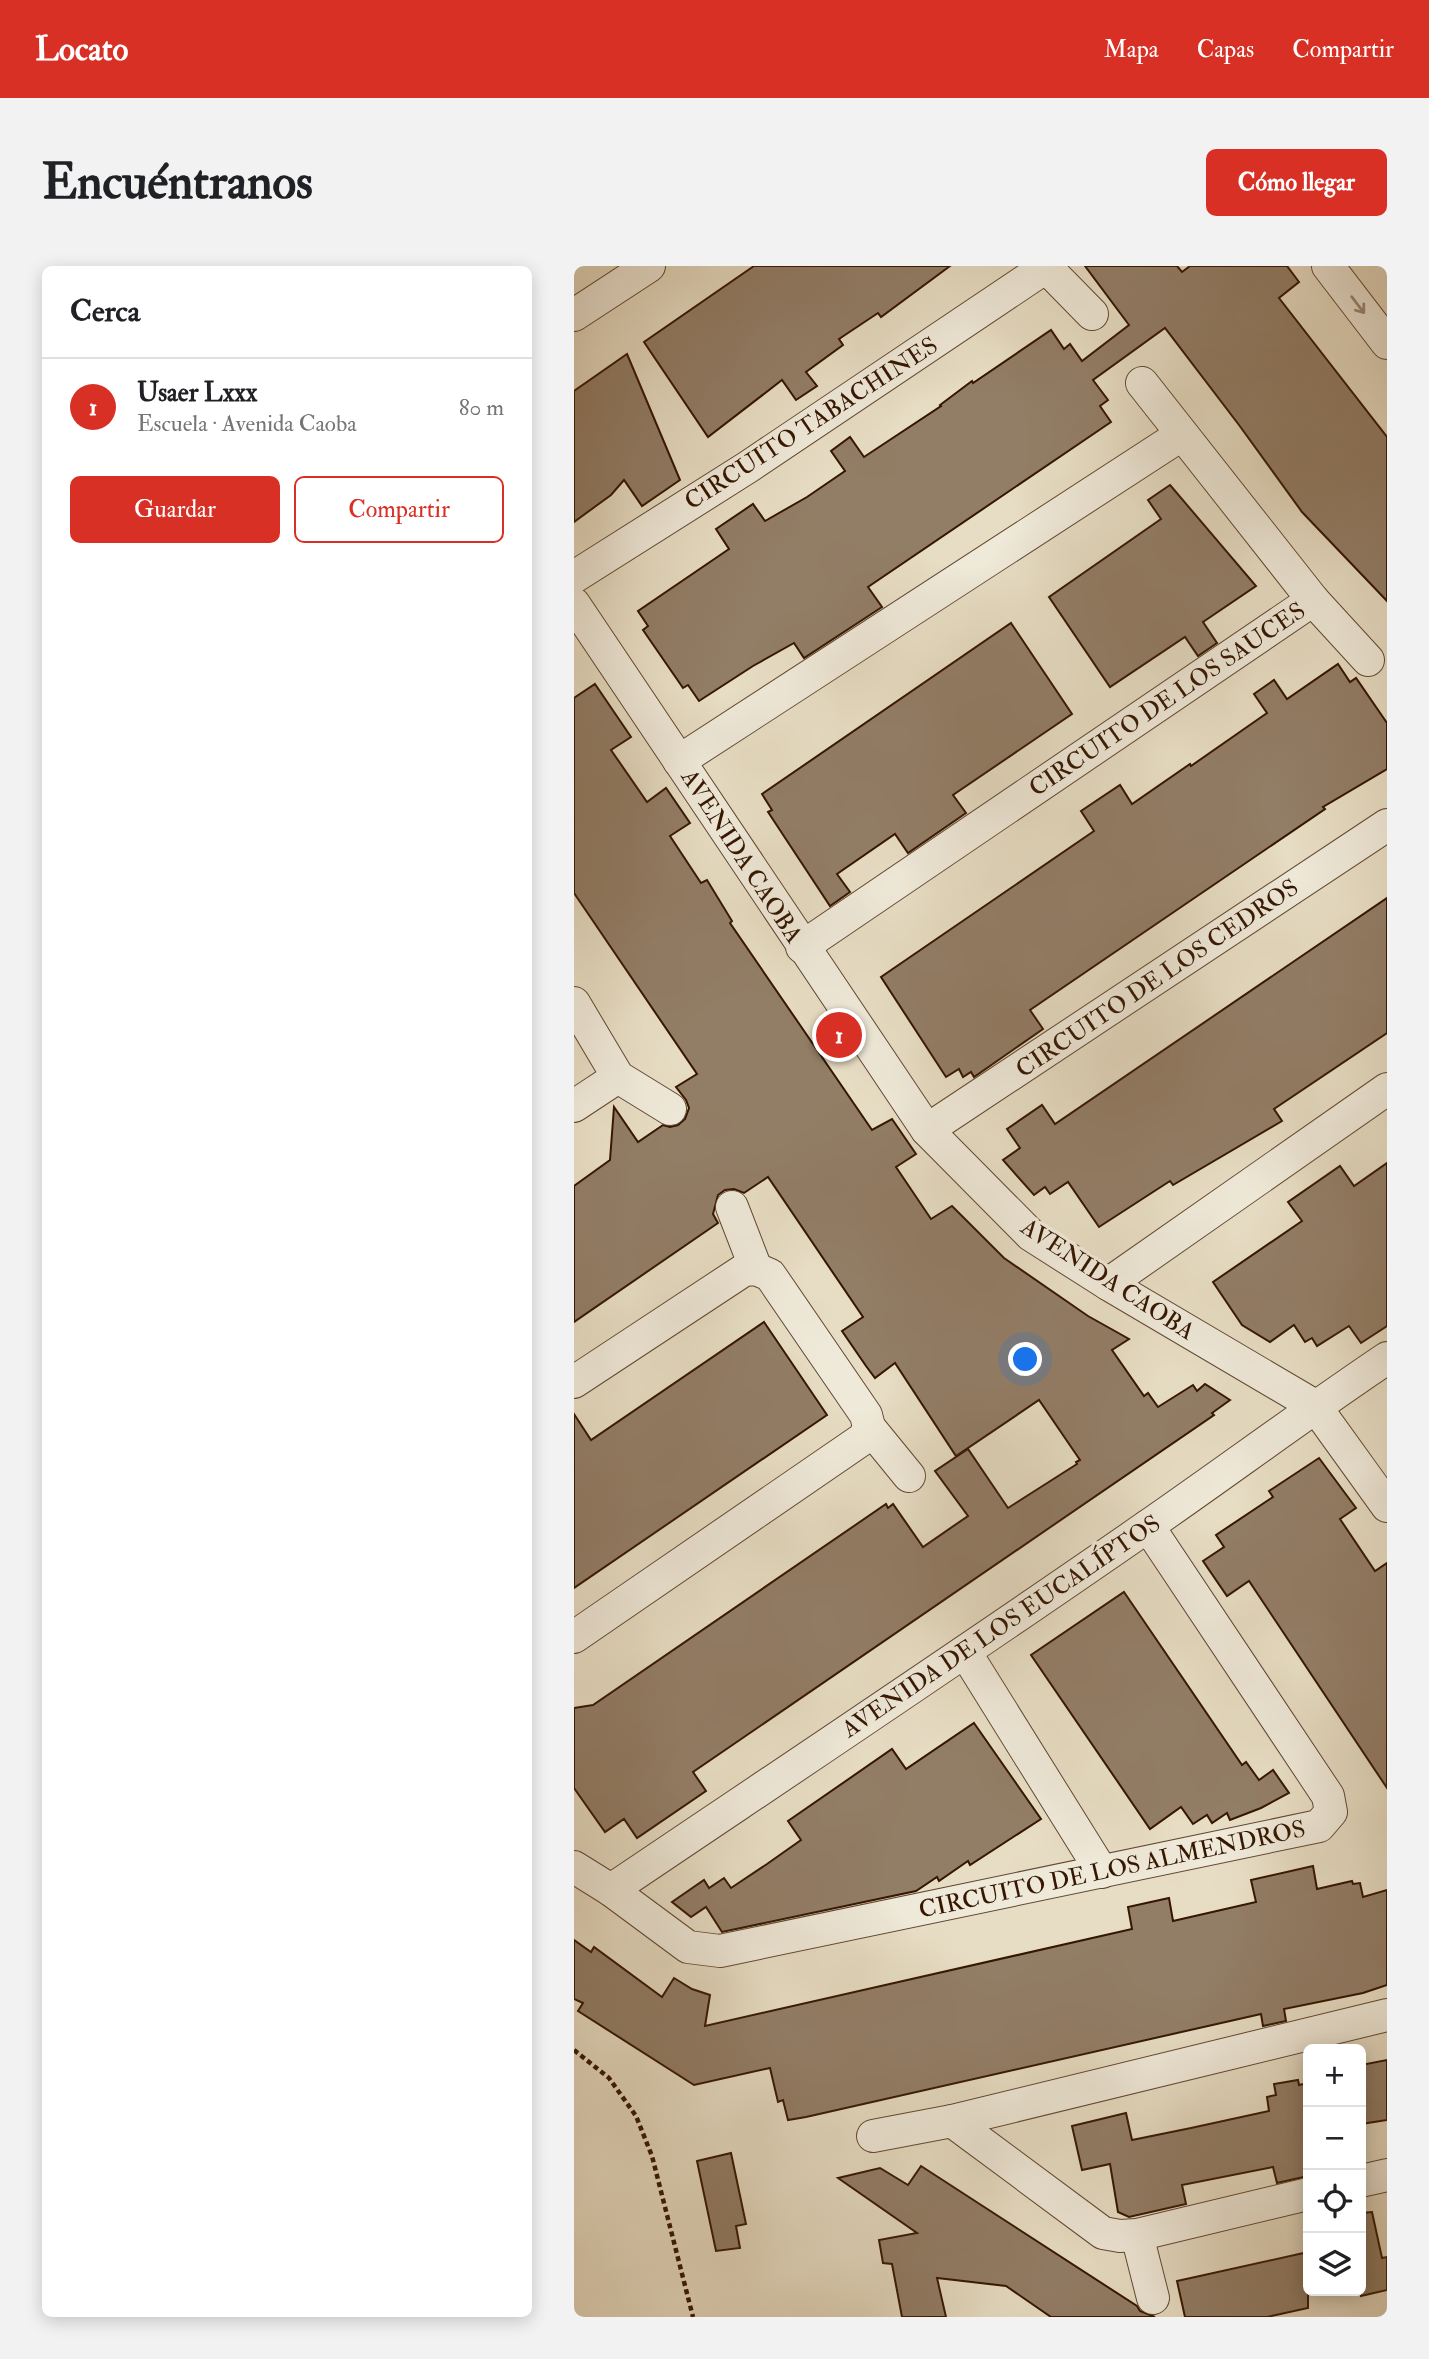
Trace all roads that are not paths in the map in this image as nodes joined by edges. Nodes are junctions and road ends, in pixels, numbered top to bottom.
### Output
1 (649, 266) edge
2 (1046, 266) edge
3 (1328, 266) edge
4 (1092, 314) dead end
5 (574, 315) edge
6 (1387, 343) edge
7 (1142, 383) dead end
8 (1181, 435) junction
9 (574, 577) edge
10 (1313, 600) junction
11 (574, 604) edge
12 (1368, 660) dead end
13 (679, 761) junction
14 (1387, 825) edge
15 (802, 947) junction
16 (574, 1003) edge
17 (618, 1077) junction
18 (1387, 1089) edge
19 (574, 1106) edge
20 (670, 1109) dead end
21 (927, 1130) junction
22 (732, 1207) dead end
23 (757, 1269) junction
24 (1108, 1284) junction
25 (1387, 1358) edge
26 (574, 1382) edge
27 (1315, 1406) junction
28 (869, 1427) junction
29 (908, 1476) dead end
30 (1387, 1506) edge
31 (1148, 1526) junction
32 (574, 1636) edge
33 (965, 1652) junction
34 (574, 1867) edge
35 (1102, 1872) junction
36 (611, 1890) junction
37 (1387, 2015) edge
38 (952, 2121) junction
39 (873, 2136) dead end
40 (1387, 2175) edge
41 (1366, 2181) edge
42 (1303, 2195) edge
43 (1137, 2235) junction
44 (1153, 2298) dead end

1 - 5 street
2 - 4 street
2 - 9 street, CIRCUITO TABACHINES
3 -> 6 street
7 - 8 street, CIRCUITO DE LOS SAUCES
8 - 10 street, CIRCUITO DE LOS SAUCES
8 - 13 street
10 - 12 street
10 - 15 street, CIRCUITO DE LOS SAUCES
11 - 13 street, AVENIDA CAOBA
13 - 15 street, AVENIDA CAOBA
14 - 21 street, CIRCUITO DE LOS CEDROS
15 - 21 street, AVENIDA CAOBA
16 - 17 street
17 - 19 street
17 - 20 street
18 - 24 street
21 - 24 street, AVENIDA CAOBA
22 - 23 street
23 - 26 street
23 - 28 street
24 - 27 street, AVENIDA CAOBA
25 - 27 street, AVENIDA DE LOS EUCALÍPTOS
27 - 30 street, AVENIDA CAOBA
27 - 31 street, AVENIDA DE LOS EUCALÍPTOS
28 - 29 street
28 - 32 street
31 - 33 street, AVENIDA DE LOS EUCALÍPTOS
31 - 35 street, CIRCUITO DE LOS ALMENDROS
33 - 35 street
33 - 36 street, AVENIDA DE LOS EUCALÍPTOS
34 - 36 street, CIRCUITO DE LOS ALMENDROS
35 - 36 street, CIRCUITO DE LOS ALMENDROS
37 - 38 street
38 - 39 street
38 - 43 street
40 - 41 street
42 - 43 street
43 - 44 street

